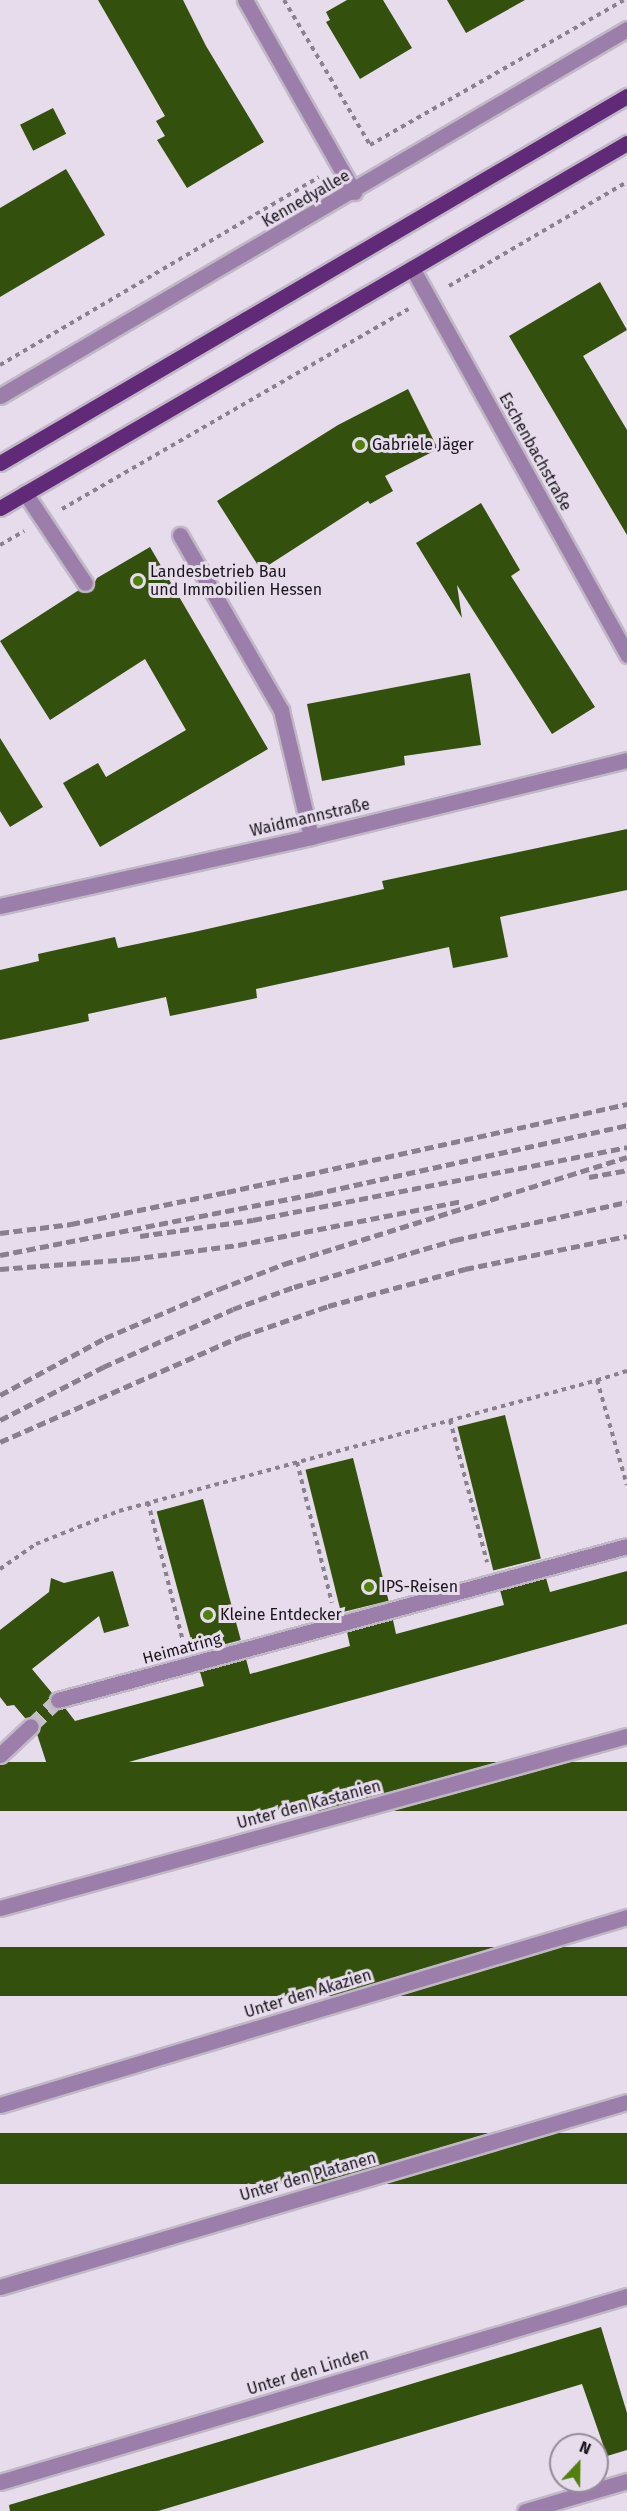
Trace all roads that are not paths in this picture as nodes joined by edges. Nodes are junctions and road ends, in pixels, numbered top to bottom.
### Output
1 (245, 0) edge
2 (627, 29) edge
3 (627, 96) edge
4 (627, 142) edge
5 (354, 192) junction
6 (412, 268) junction
7 (0, 396) edge
8 (0, 463) edge
9 (25, 494) junction
10 (0, 508) edge
11 (180, 535) dead end
12 (85, 583) dead end
13 (627, 655) edge
14 (627, 760) edge
15 (311, 837) junction
16 (0, 906) edge
17 (627, 1546) edge
18 (58, 1700) tunnel mouth
19 (31, 1726) tunnel mouth
20 (627, 1736) edge
21 (0, 1755) edge
22 (0, 1908) edge
23 (627, 1917) edge
24 (627, 2102) edge
25 (0, 2105) edge
26 (0, 2287) edge
27 (627, 2296) edge
28 (627, 2481) edge
29 (0, 2482) edge
30 (525, 2511) edge

1 - 5 street
2 - 5 street, Kennedyallee
3 - 8 main road
4 - 6 main road
5 - 7 street, Kennedyallee
6 - 9 main road
6 - 13 street, Eschenbachstraße
9 - 10 main road
9 - 12 street
11 - 15 street
14 - 15 street, Waidmannstraße
15 - 16 street, Waidmannstraße
17 - 18 street, Heimatring
19 - 21 street
20 - 22 street, Unter den Kastanien
23 - 25 street, Unter den Akazien
24 - 26 street, Unter den Platanen
27 - 29 street, Unter den Linden
28 - 30 street

